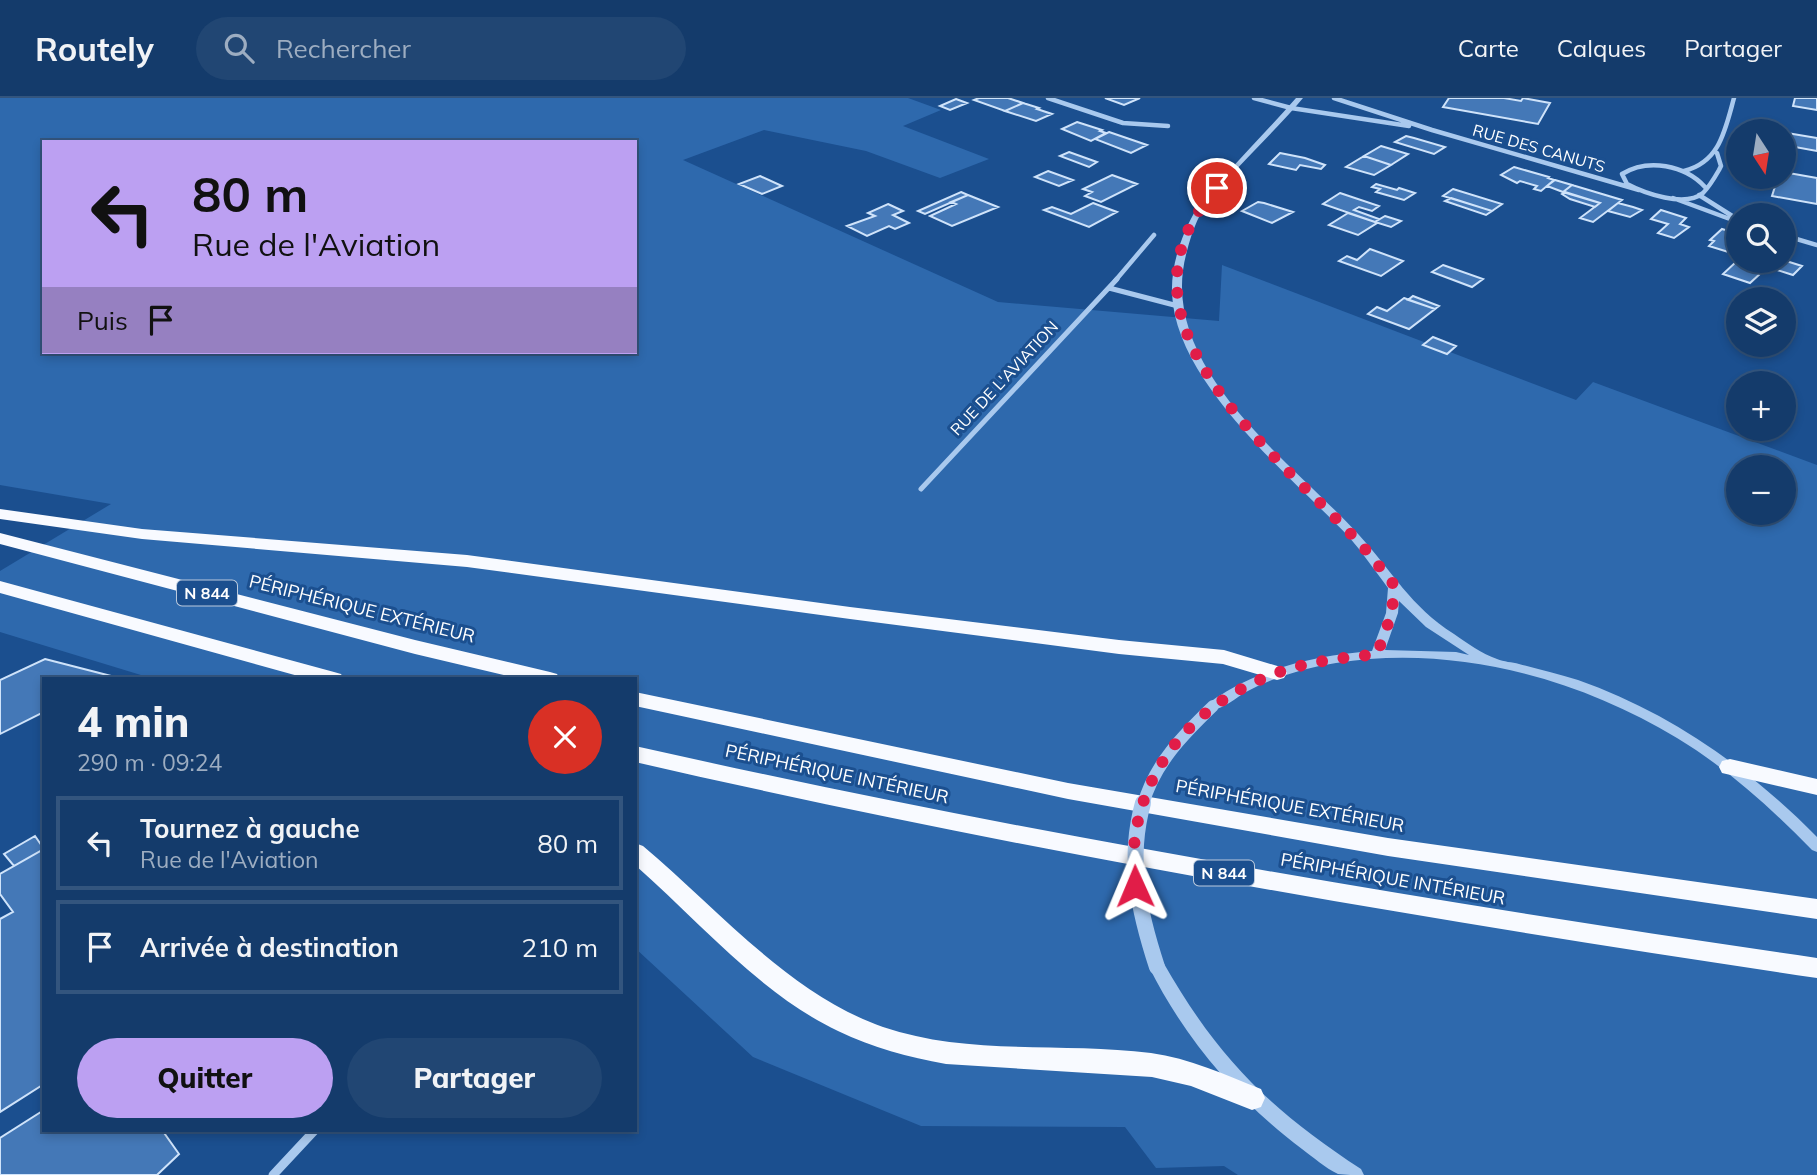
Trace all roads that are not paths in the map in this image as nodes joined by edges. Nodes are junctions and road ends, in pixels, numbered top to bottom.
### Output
1 (1048, 98) edge
2 (1255, 98) edge
3 (1300, 98) edge
4 (1334, 98) edge
5 (1734, 98) edge
6 (1291, 108) junction
7 (1168, 125) dead end
8 (1432, 130) junction
9 (1717, 153) junction
10 (1682, 171) junction
11 (1705, 187) junction
12 (1639, 191) junction
13 (1699, 195) junction
14 (1672, 198) junction
15 (1726, 213) edge
16 (1726, 217) edge
17 (1154, 235) dead end
18 (1796, 239) edge
19 (1817, 245) edge
20 (1110, 288) junction
21 (1178, 306) junction
22 (921, 489) dead end
23 (0, 513) edge
24 (0, 538) edge
25 (1394, 585) junction
26 (0, 587) edge
27 (1377, 654) junction
28 (1494, 663) junction
29 (1277, 673) junction
30 (327, 677) edge
31 (542, 677) edge
32 (637, 699) edge
33 (637, 754) edge
34 (1730, 767) junction
35 (1817, 788) edge
36 (1817, 846) edge
37 (637, 854) edge
38 (1817, 909) edge
39 (1817, 968) edge
40 (1252, 1098) junction
41 (313, 1132) edge
42 (273, 1175) edge
43 (1355, 1175) edge

1 - 7 street
2 - 6 street, RUE DES CANUTS
3 - 6 street
4 - 8 street, RUE DES CANUTS
5 - 9 street
6 - 8 street, RUE DES CANUTS
6 - 21 street
8 - 12 street, RUE DES CANUTS
9 - 10 street
9 - 11 street
10 - 11 street
10 - 12 street
11 - 13 street
12 - 14 street, RUE DES CANUTS
13 - 14 street
13 - 15 street
14 - 16 street
17 - 20 street, RUE DE L'AVIATION
18 - 19 street
20 - 21 street
20 - 22 street, RUE DE L'AVIATION
21 - 25 street
23 - 29 highway
24 - 31 highway, PÉRIPHÉRIQUE EXTÉRIEUR / N 844
25 - 27 street
25 - 28 street
26 - 30 highway
27 - 28 street
27 - 29 street
28 - 34 street
29 - 40 street, bridge
32 - 38 highway, PÉRIPHÉRIQUE EXTÉRIEUR
33 - 39 highway, PÉRIPHÉRIQUE INTÉRIEUR / N 844
34 - 35 highway
34 - 36 street
37 - 40 highway
40 - 43 street
41 - 42 street

